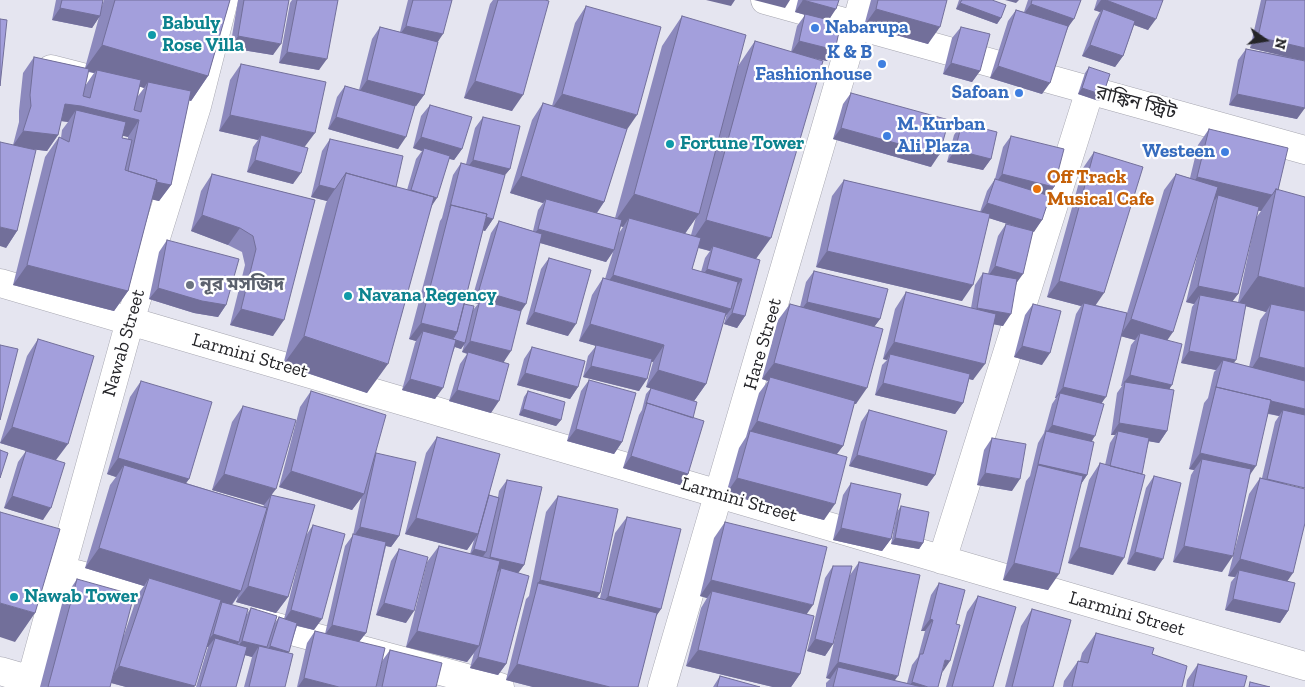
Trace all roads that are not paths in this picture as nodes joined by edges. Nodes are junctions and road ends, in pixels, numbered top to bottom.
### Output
1 (224, 0) edge
2 (765, 0) edge
3 (859, 12) edge
4 (39, 66) edge
5 (1090, 90) junction
6 (197, 106) junction
7 (1305, 150) edge
8 (0, 283) edge
9 (130, 321) junction
10 (719, 494) junction
11 (942, 560) junction
12 (60, 570) junction
13 (195, 606) edge
14 (234, 616) edge
15 (1305, 666) edge
16 (0, 670) edge
17 (30, 684) edge
18 (500, 687) edge
19 (662, 687) edge

1 - 6 street, Nawab Street
2 - 3 street, রাঙ্কিন স্ট্রিট
3 - 5 street, রাঙ্কিন স্ট্রিট
3 - 10 street, Hare Street
4 - 6 street
5 - 7 street, রাঙ্কিন স্ট্রিট
5 - 11 street
6 - 9 street, Nawab Street
8 - 9 street, Larmini Street
9 - 10 street, Larmini Street
9 - 12 street, Nawab Street
10 - 11 street, Larmini Street
10 - 19 street, Hare Street
11 - 15 street, Larmini Street
12 - 13 street
12 - 17 street, Nawab Street
14 - 18 street
16 - 17 street

